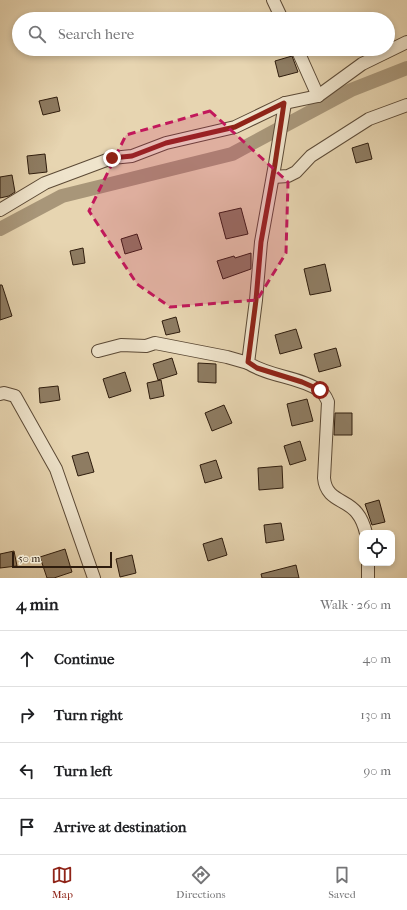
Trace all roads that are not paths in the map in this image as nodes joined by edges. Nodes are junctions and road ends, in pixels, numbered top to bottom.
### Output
1 (274, 0) edge
2 (279, 12) edge
3 (407, 42) edge
4 (395, 48) edge
5 (299, 56) edge
6 (378, 56) edge
7 (318, 96) junction
8 (284, 103) junction
9 (407, 105) edge
10 (273, 177) junction
11 (0, 210) edge
12 (98, 351) dead end
13 (248, 362) junction
14 (0, 394) edge
15 (365, 530) edge
16 (368, 566) edge
17 (94, 578) edge
18 (368, 578) edge

1 - 2 street
3 - 4 street
5 - 7 street
6 - 7 street
7 - 8 street
8 - 10 street
8 - 11 street
9 - 10 street
10 - 13 street
12 - 13 street
13 - 15 street
14 - 17 street
16 - 18 street

